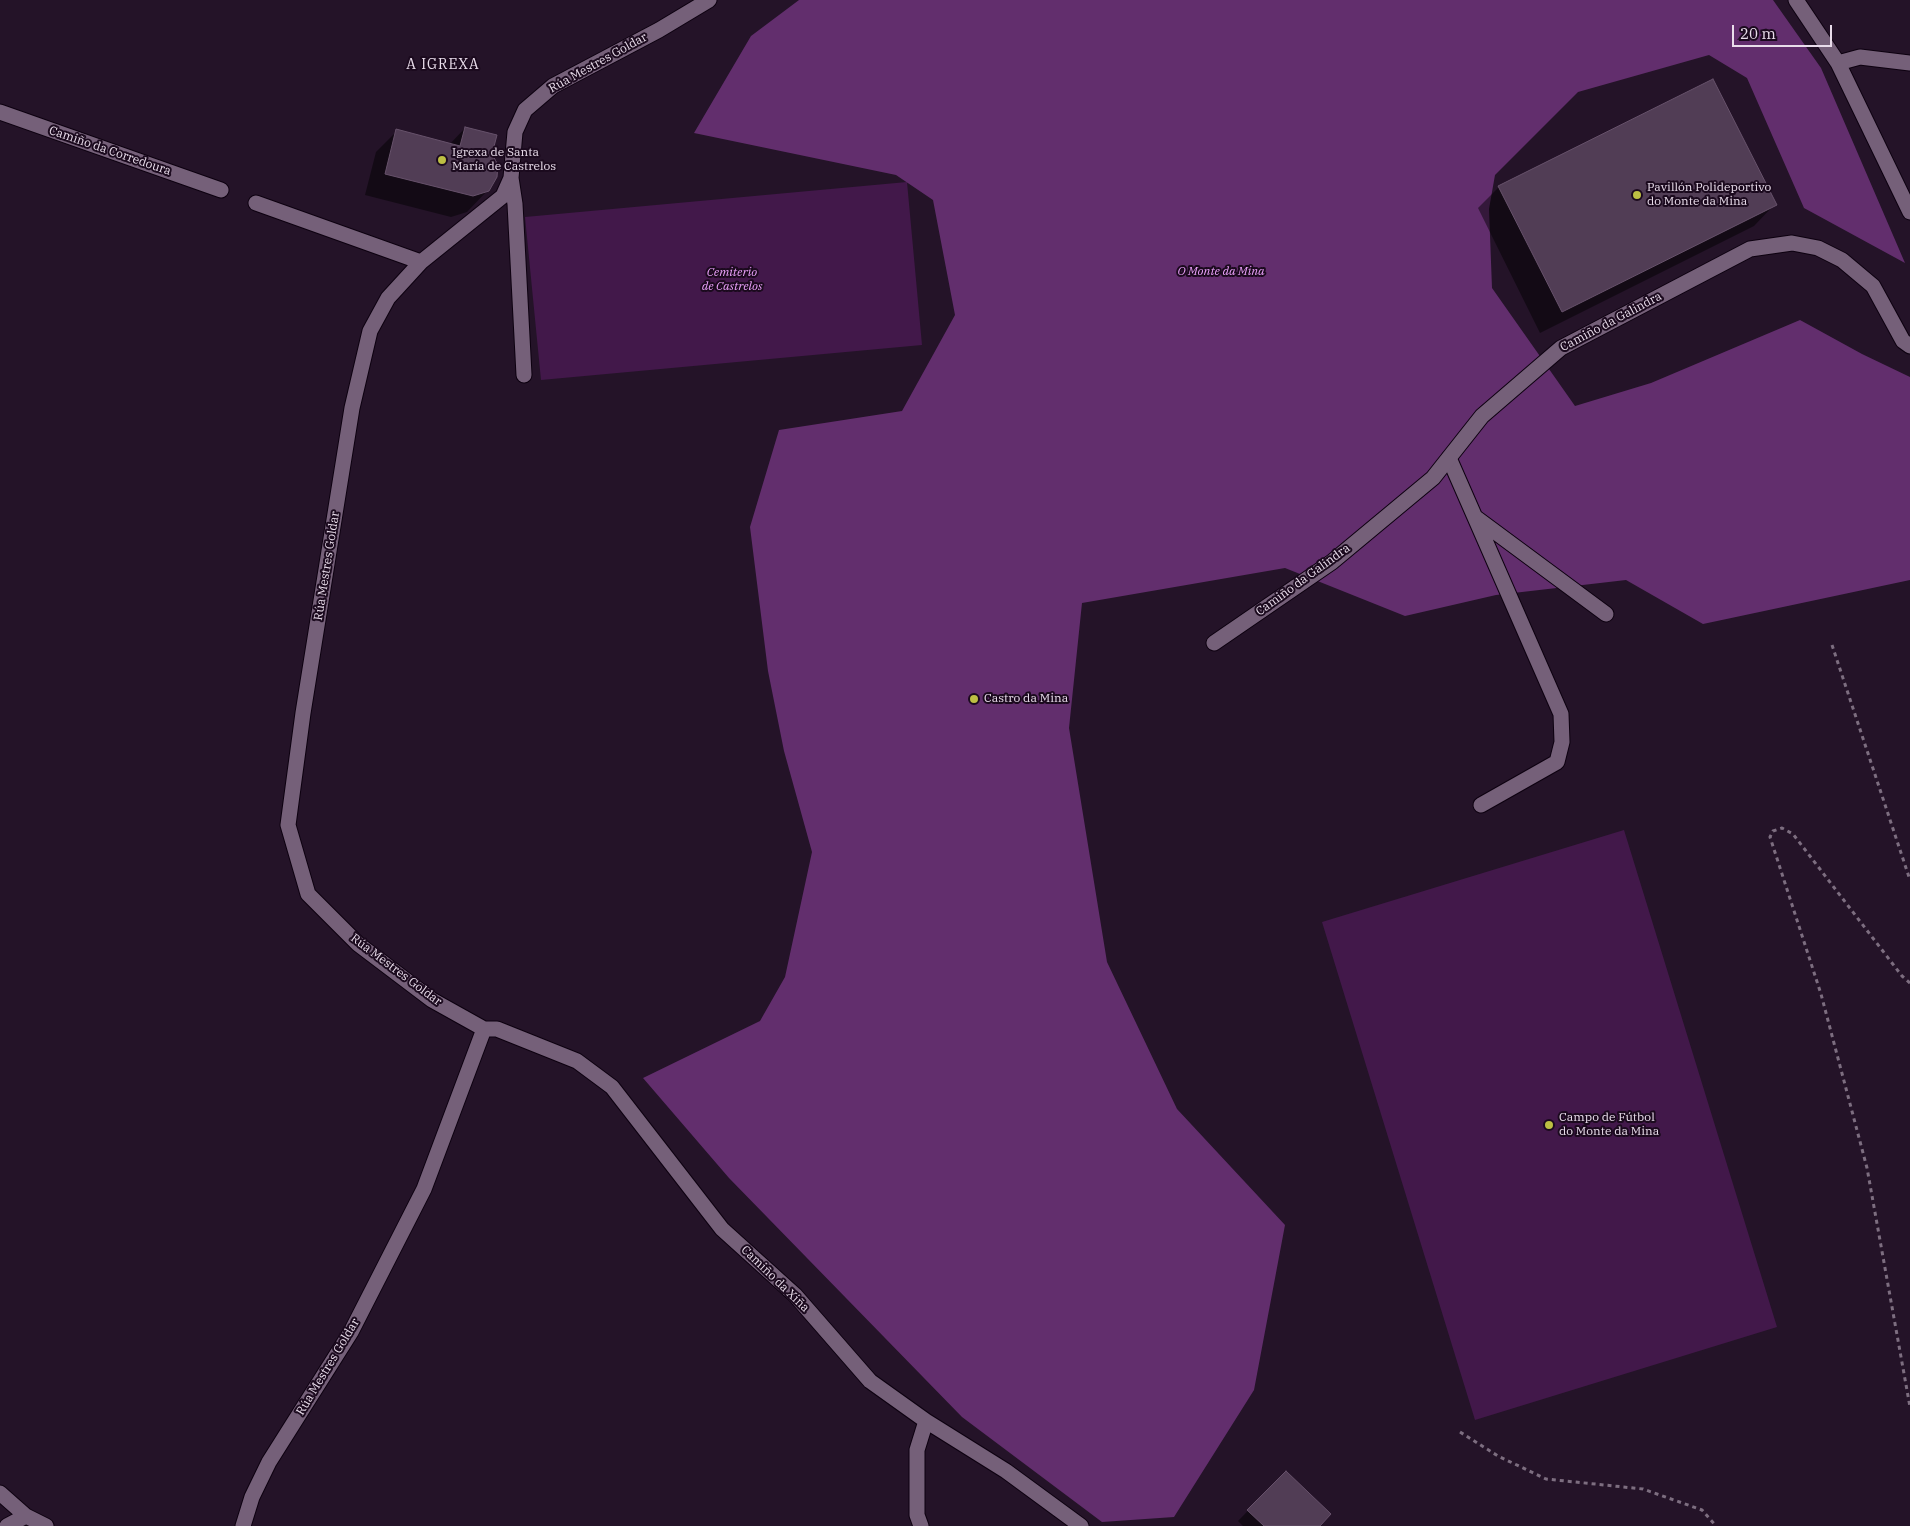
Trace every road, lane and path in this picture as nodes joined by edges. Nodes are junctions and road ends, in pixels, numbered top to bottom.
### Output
1 (709, 0) edge
2 (1796, 0) edge
3 (1838, 63) junction
4 (1910, 63) edge
5 (0, 112) edge
6 (511, 178) junction
7 (220, 190) dead end
8 (256, 203) dead end
9 (1910, 212) edge
10 (421, 262) junction
11 (1910, 346) edge
12 (524, 375) dead end
13 (1449, 458) junction
14 (1474, 517) junction
15 (1606, 614) dead end
16 (1214, 643) dead end
17 (1832, 645) dead end
18 (1482, 805) dead end
19 (1910, 880) edge
20 (1910, 983) edge
21 (484, 1029) junction
22 (1910, 1407) edge
23 (926, 1421) junction
24 (1460, 1432) dead end
25 (0, 1494) edge
26 (26, 1516) junction
27 (7, 1526) edge
28 (46, 1526) edge
29 (243, 1526) edge
30 (921, 1526) edge
31 (1081, 1526) edge
32 (1716, 1526) edge

1 - 6 street, Rúa Mestres Goldar
2 - 3 street
3 - 4 street
3 - 9 street
5 - 7 street, Camiño da Corredoura
6 - 10 street, Rúa Mestres Goldar
6 - 12 street, Rúa Mestres Goldar
8 - 10 street
10 - 21 street, Rúa Mestres Goldar
11 - 13 street, Camiño da Galindra
13 - 14 street
13 - 16 street, Camiño da Galindra
14 - 15 street
14 - 18 street
17 - 19 path
20 - 22 path
21 - 23 street, Camiño da Xiña
21 - 29 street, Rúa Mestres Goldar
23 - 30 street
23 - 31 street, Camiño da Xiña
24 - 32 path
25 - 26 street
26 - 27 street
26 - 28 street

